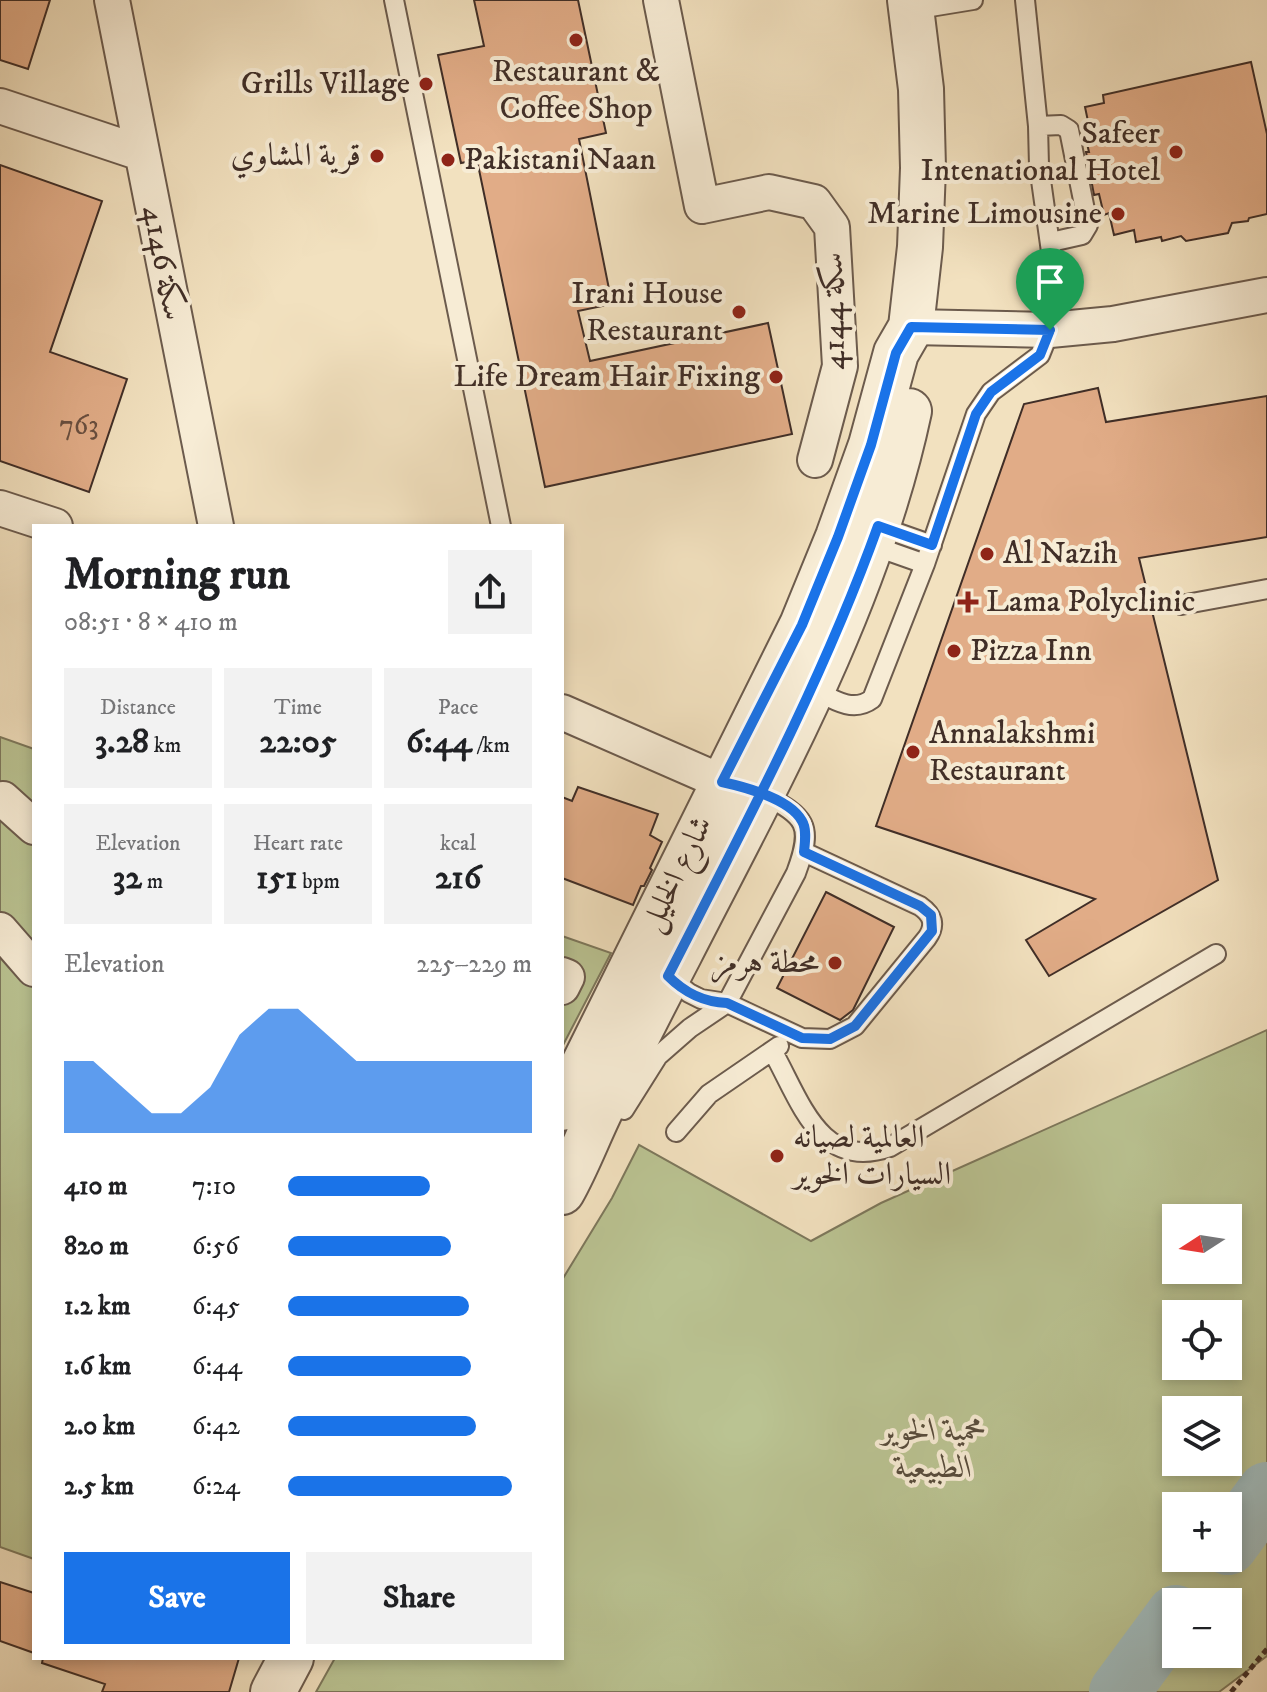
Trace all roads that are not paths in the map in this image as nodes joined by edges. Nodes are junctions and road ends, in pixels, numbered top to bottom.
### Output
1 (112, 0) edge
2 (394, 0) edge
3 (661, 0) edge
4 (973, 0) edge
5 (1025, 0) edge
6 (911, 5) edge
7 (0, 106) edge
8 (1038, 126) junction
9 (141, 153) junction
10 (1051, 242) junction
11 (1267, 295) edge
12 (911, 327) junction
13 (1050, 330) junction
14 (815, 460) dead end
15 (0, 508) edge
16 (49, 524) edge
17 (216, 524) edge
18 (501, 524) edge
19 (874, 535) junction
20 (932, 545) junction
21 (925, 564) junction
22 (1267, 589) edge
23 (1181, 605) dead end
24 (811, 688) junction
25 (564, 713) edge
26 (743, 787) junction
27 (0, 802) edge
28 (32, 825) edge
29 (804, 852) junction
30 (653, 923) junction
31 (0, 930) edge
32 (1216, 954) dead end
33 (32, 967) edge
34 (668, 976) junction
35 (727, 1003) junction
36 (792, 1033) junction
37 (773, 1052) junction
38 (564, 1104) edge
39 (676, 1132) dead end
40 (567, 1170) edge
41 (290, 1660) edge
42 (273, 1692) edge

1 - 9 street, سكة 4146
2 - 18 lane
3 - 14 street, سكة 4144
4 - 6 lane
5 - 8 lane
6 - 12 street, شارع الخليل
7 - 9 street
8 - 10 lane
8 - 10 lane
9 - 17 street, سكة 4146
10 - 13 lane
11 - 13 street
12 - 13 street
12 - 19 street, شارع الخليل
12 - 26 street, شارع الخليل
13 - 20 lane
15 - 16 street
19 - 20 lane
19 - 21 lane
19 - 24 street, شارع الخليل
20 - 21 lane
21 - 24 lane
22 - 23 lane
24 - 26 street, شارع الخليل
25 - 26 street
26 - 29 lane
26 - 30 street, شارع الخليل
26 - 34 street, شارع الخليل
27 - 28 street
29 - 35 lane
29 - 36 lane
30 - 34 lane
30 - 38 street, شارع الخليل
31 - 33 street
32 - 37 lane
34 - 35 lane
34 - 40 street, شارع الخليل
35 - 36 lane
35 - 40 lane
36 - 37 lane
37 - 39 lane
41 - 42 street

